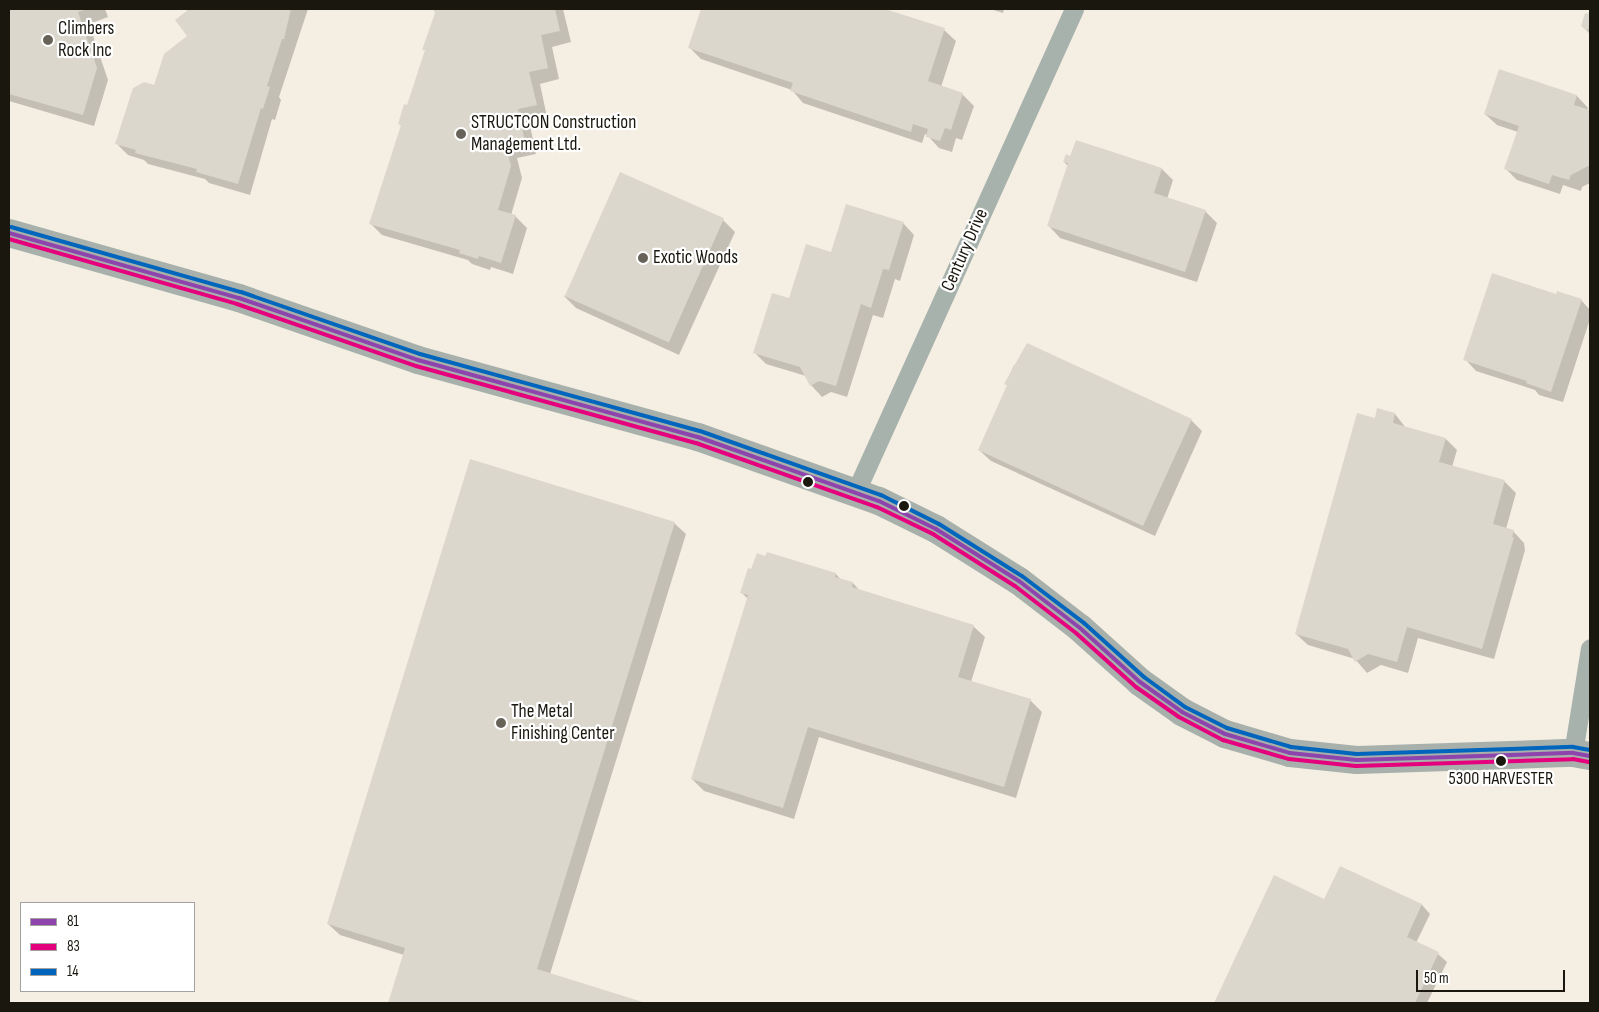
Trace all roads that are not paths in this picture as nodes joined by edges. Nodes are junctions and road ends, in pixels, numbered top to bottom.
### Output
1 (1074, 9) edge
2 (9, 234) edge
3 (856, 491) junction
4 (1590, 648) edge
5 (1582, 755) edge

1 - 3 street, Century Drive
2 - 3 main road
3 - 5 main road
4 - 5 street

